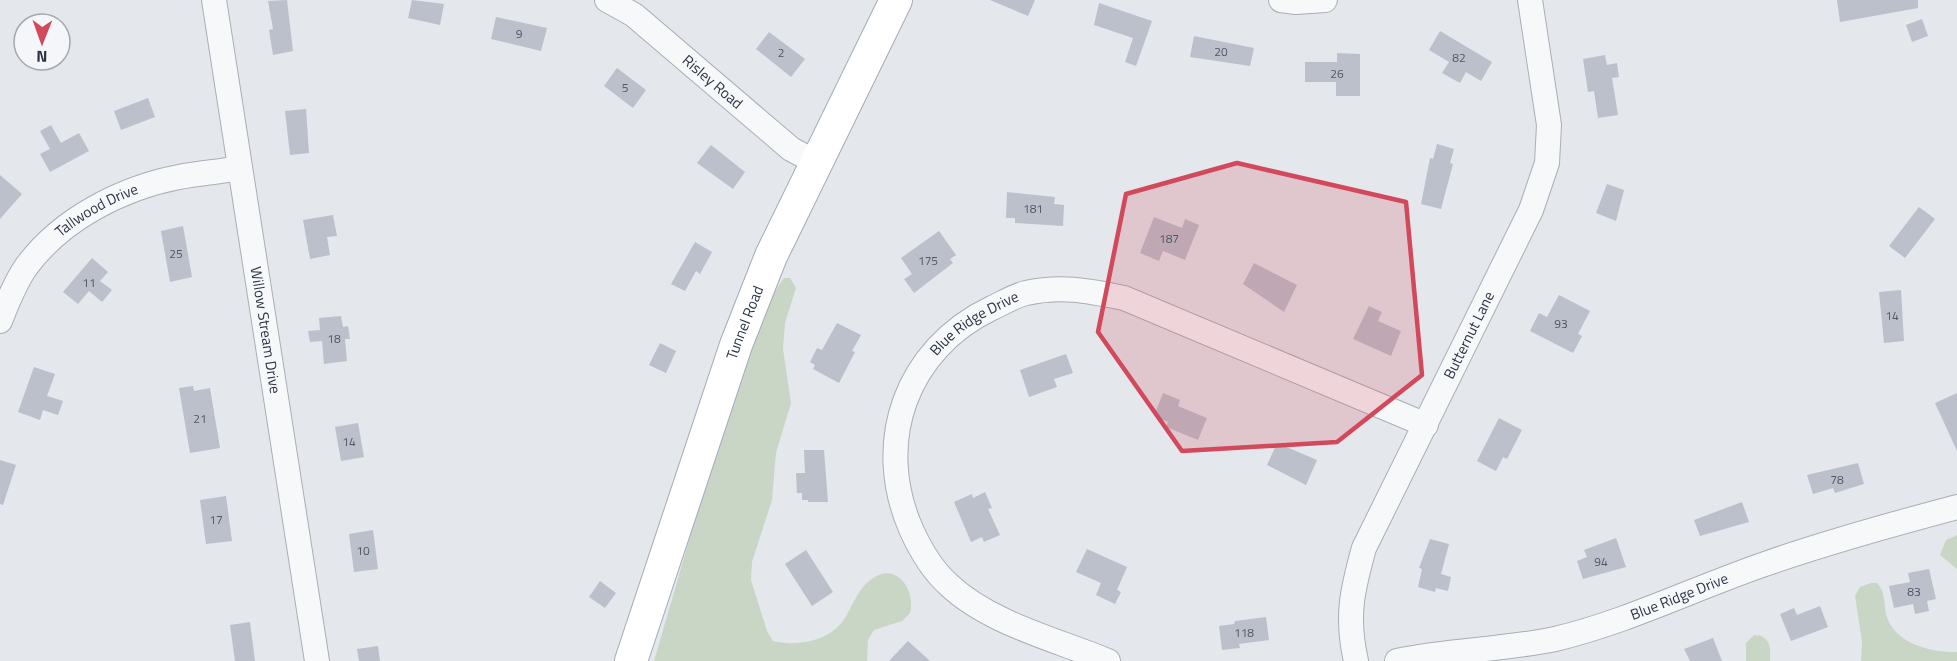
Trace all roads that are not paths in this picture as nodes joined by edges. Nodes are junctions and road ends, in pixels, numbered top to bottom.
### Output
1 (214, 0) edge
2 (607, 0) edge
3 (896, 0) edge
4 (1281, 0) edge
5 (1325, 0) edge
6 (1530, 0) edge
7 (818, 163) junction
8 (238, 168) junction
9 (0, 321) edge
10 (1426, 425) junction
11 (1957, 507) edge
12 (317, 661) edge
13 (631, 661) edge
14 (1108, 661) edge
15 (1356, 661) edge
16 (1397, 661) edge

1 - 8 street, Willow Stream Drive
2 - 7 street, Risley Road
3 - 7 main road, Tunnel Road
4 - 5 street
6 - 10 street, Butternut Lane
7 - 13 main road, Tunnel Road
8 - 9 street, Tallwood Drive
8 - 12 street, Willow Stream Drive
10 - 14 street, Blue Ridge Drive
10 - 15 street, Butternut Lane
11 - 16 street, Blue Ridge Drive

